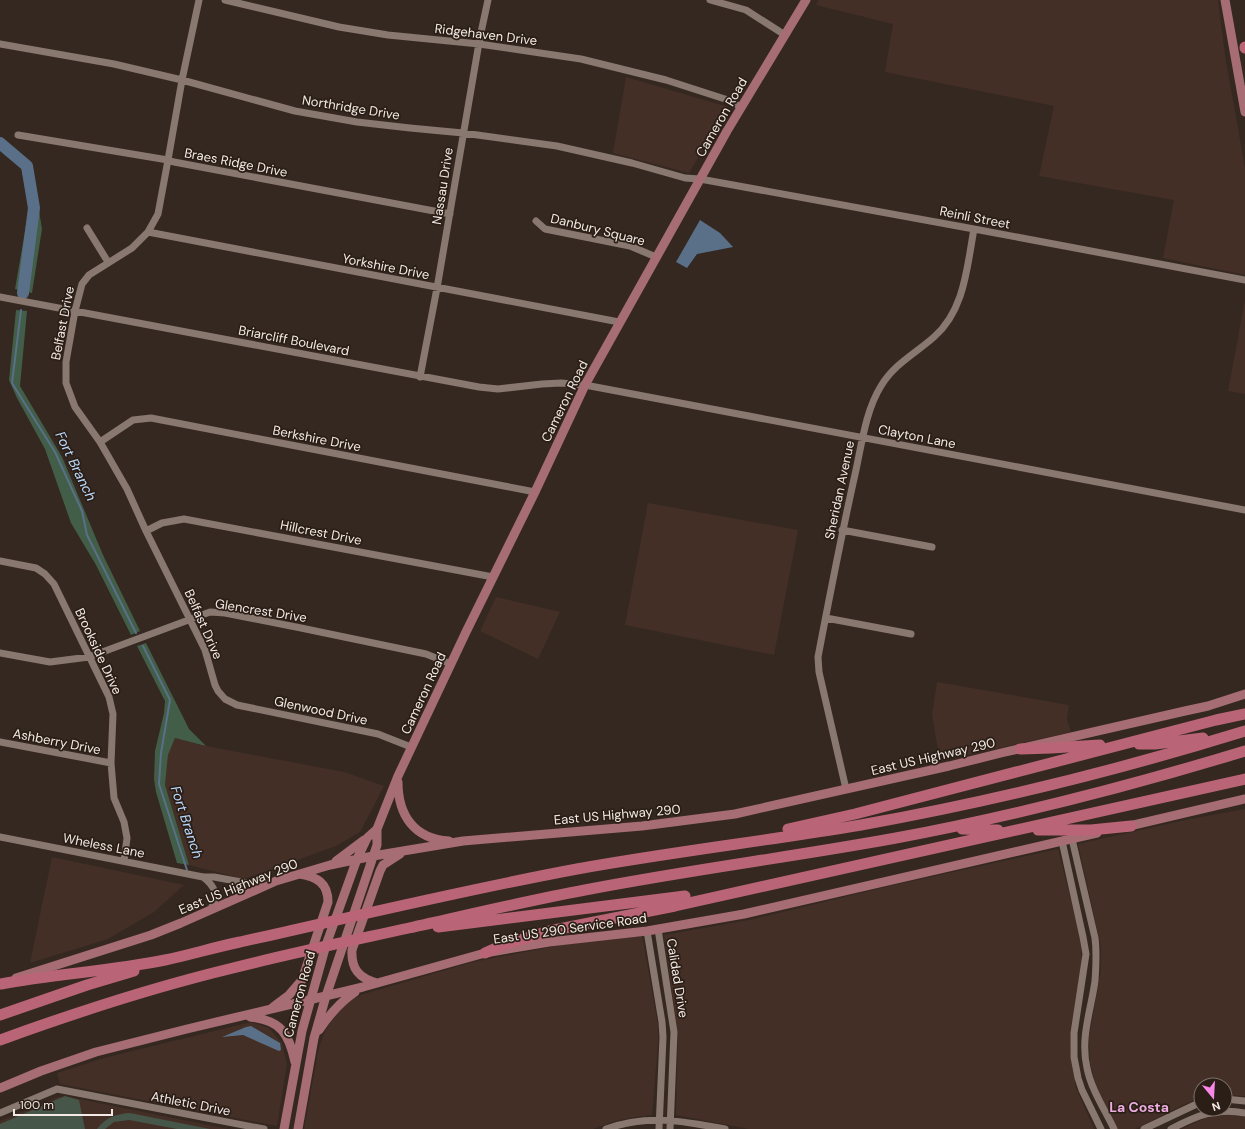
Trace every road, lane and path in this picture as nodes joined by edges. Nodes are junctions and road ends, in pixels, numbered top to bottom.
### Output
1 (199, 0) edge
2 (225, 0) edge
3 (488, 0) edge
4 (710, 0) edge
5 (806, 0) edge
6 (1225, 0) edge
7 (785, 34) junction
8 (0, 44) edge
9 (479, 44) junction
10 (182, 80) junction
11 (741, 107) junction
12 (1245, 112) edge
13 (463, 133) junction
14 (18, 135) dead end
15 (168, 160) junction
16 (700, 179) junction
17 (450, 214) junction
18 (536, 221) dead end
19 (87, 228) dead end
20 (974, 229) junction
21 (148, 232) junction
22 (656, 257) junction
23 (108, 262) junction
24 (1245, 280) edge
25 (437, 288) junction
26 (0, 297) edge
27 (75, 311) junction
28 (620, 322) junction
29 (420, 377) junction
30 (585, 385) junction
31 (863, 437) junction
32 (100, 442) junction
33 (535, 492) junction
34 (1245, 510) edge
35 (842, 530) junction
36 (146, 531) junction
37 (932, 547) dead end
38 (0, 561) edge
39 (492, 577) junction
40 (826, 618) junction
41 (190, 619) junction
42 (911, 634) dead end
43 (0, 653) edge
44 (89, 657) junction
45 (451, 664) junction
46 (1245, 694) edge
47 (225, 699) joint
48 (1245, 709) edge
49 (1245, 714) edge
50 (1216, 720) junction
51 (1245, 730) edge
52 (0, 742) edge
53 (411, 747) junction
54 (1020, 749) junction
55 (1245, 751) edge
56 (110, 763) junction
57 (398, 776) junction
58 (1245, 778) edge
59 (846, 789) junction
60 (1245, 799) edge
61 (1131, 826) junction
62 (377, 829) junction
63 (935, 830) junction
64 (0, 837) edge
65 (367, 838) junction
66 (1072, 839) junction
67 (463, 841) junction
68 (1062, 841) junction
69 (709, 848) junction
70 (403, 852) junction
71 (374, 856) junction
72 (357, 859) junction
73 (124, 861) junction
74 (330, 864) junction
75 (298, 873) junction
76 (202, 877) junction
77 (798, 877) junction
78 (276, 881) junction
79 (209, 911) junction
80 (1092, 924) junction
81 (1081, 928) junction
82 (406, 929) junction
83 (658, 929) junction
84 (647, 931) junction
85 (485, 953) junction
86 (167, 960) junction
87 (378, 983) junction
88 (0, 984) edge
89 (363, 987) junction
90 (1093, 987) junction
91 (1081, 988) junction
92 (326, 996) junction
93 (310, 1000) junction
94 (270, 1010) junction
95 (0, 1015) edge
96 (243, 1016) junction
97 (662, 1030) junction
98 (674, 1032) junction
99 (314, 1038) junction
100 (0, 1040) edge
101 (295, 1066) junction
102 (0, 1088) edge
103 (1233, 1099) edge
104 (1245, 1100) edge
105 (1193, 1106) edge
106 (1245, 1112) edge
107 (0, 1113) edge
108 (659, 1119) junction
109 (670, 1120) junction
110 (1147, 1128) edge
111 (264, 1129) edge
112 (284, 1129) edge
113 (298, 1129) edge
114 (606, 1129) edge
115 (659, 1129) edge
116 (670, 1129) edge
117 (725, 1129) edge
118 (1101, 1129) edge
119 (1114, 1129) edge
120 (1170, 1129) edge

1 - 10 street, Belfast Drive
2 - 9 street, Ridgehaven Drive
3 - 9 street, Nassau Drive
4 - 7 street
5 - 7 main road, Cameron Road
6 - 12 main road
7 - 11 main road, Cameron Road
8 - 10 street, Northridge Drive
9 - 11 street, Ridgehaven Drive
9 - 13 street, Nassau Drive
10 - 13 street, Northridge Drive
10 - 15 street, Belfast Drive
11 - 16 main road, Cameron Road
13 - 16 street, Northridge Drive
13 - 17 street, Nassau Drive
14 - 15 street, Braes Ridge Drive
15 - 17 street, Braes Ridge Drive
15 - 21 street, Belfast Drive
16 - 20 street, Reinli Street
16 - 22 main road, Cameron Road
17 - 25 street, Nassau Drive
18 - 22 street, Danbury Square
19 - 23 street
20 - 24 street, Reinli Street
20 - 31 street, Sheridan Avenue
21 - 23 street, Belfast Drive
21 - 25 street, Yorkshire Drive
22 - 28 main road, Cameron Road
23 - 27 street, Belfast Drive
25 - 28 street, Yorkshire Drive
25 - 29 street, Nassau Drive
26 - 27 street, Briarcliff Boulevard
27 - 29 street, Briarcliff Boulevard
27 - 32 street, Belfast Drive
28 - 30 main road, Cameron Road
29 - 30 street, Briarcliff Boulevard
30 - 31 street, Clayton Lane
30 - 33 main road, Cameron Road
31 - 34 street, Clayton Lane
31 - 35 street, Sheridan Avenue
32 - 33 street, Berkshire Drive
32 - 36 street, Belfast Drive
33 - 39 main road, Cameron Road
35 - 37 street
35 - 40 street, Sheridan Avenue
36 - 39 street, Hillcrest Drive
36 - 41 street, Belfast Drive
38 - 44 street, Brookside Drive
39 - 45 main road, Cameron Road
40 - 42 street
40 - 59 street, Sheridan Avenue
41 - 44 street, Glencrest Drive
41 - 45 street, Glencrest Drive
41 - 47 street, Belfast Drive
43 - 44 street, Glencrest Drive
44 - 56 street, Brookside Drive
45 - 53 main road, Cameron Road
46 - 54 main road, East US Highway 290
47 - 53 street, Glenwood Drive
48 - 50 highway
49 - 50 highway
50 - 69 highway
51 - 54 highway
51 - 69 highway
52 - 56 street, Ashberry Drive
53 - 57 main road, Cameron Road
54 - 59 main road, East US Highway 290
55 - 63 highway
56 - 73 street, Brookside Drive
57 - 62 main road, Cameron Road
57 - 67 main road
58 - 77 highway
59 - 67 main road, East US Highway 290
60 - 61 main road
61 - 63 highway
61 - 66 main road
62 - 65 main road, Cameron Road
62 - 71 main road, Cameron Road
63 - 82 highway
64 - 73 street, Wheless Lane
65 - 72 main road, Cameron Road
65 - 74 main road
66 - 68 main road
66 - 80 street
67 - 70 main road, East US Highway 290
68 - 81 street
68 - 83 main road
69 - 86 highway
70 - 71 main road, East US Highway 290
70 - 87 main road
71 - 72 main road, East US Highway 290
71 - 92 main road, Cameron Road
72 - 74 main road, East US Highway 290
72 - 93 main road, Cameron Road
73 - 76 street, Wheless Lane
74 - 75 main road, East US Highway 290
75 - 78 main road, East US Highway 290
75 - 94 main road
76 - 78 street, Wheless Lane
76 - 79 street
77 - 82 highway
77 - 85 highway
78 - 79 main road, East US Highway 290
79 - 88 main road, East US Highway 290
80 - 81 street
80 - 90 street
81 - 91 street
82 - 100 highway
83 - 84 main road, East US 290 Service Road
83 - 98 street, Calidad Drive
84 - 85 main road, East US 290 Service Road
84 - 97 street, Calidad Drive
85 - 87 main road
86 - 88 highway
86 - 95 highway
87 - 89 main road
89 - 92 main road
89 - 99 main road
90 - 91 street
90 - 119 street
91 - 118 street
92 - 93 main road
92 - 99 main road, Cameron Road
93 - 94 main road
93 - 101 main road, Cameron Road
94 - 96 main road
96 - 101 main road
96 - 102 main road
97 - 98 street, Calidad Drive
97 - 108 street, Calidad Drive
98 - 109 street, Calidad Drive
99 - 113 main road, Cameron Road
101 - 112 main road, Cameron Road
103 - 104 street
105 - 110 street
106 - 120 street
107 - 111 street, Athletic Drive
108 - 109 street
108 - 114 street
108 - 115 street, Calidad Drive
109 - 116 street, Calidad Drive
109 - 117 street

